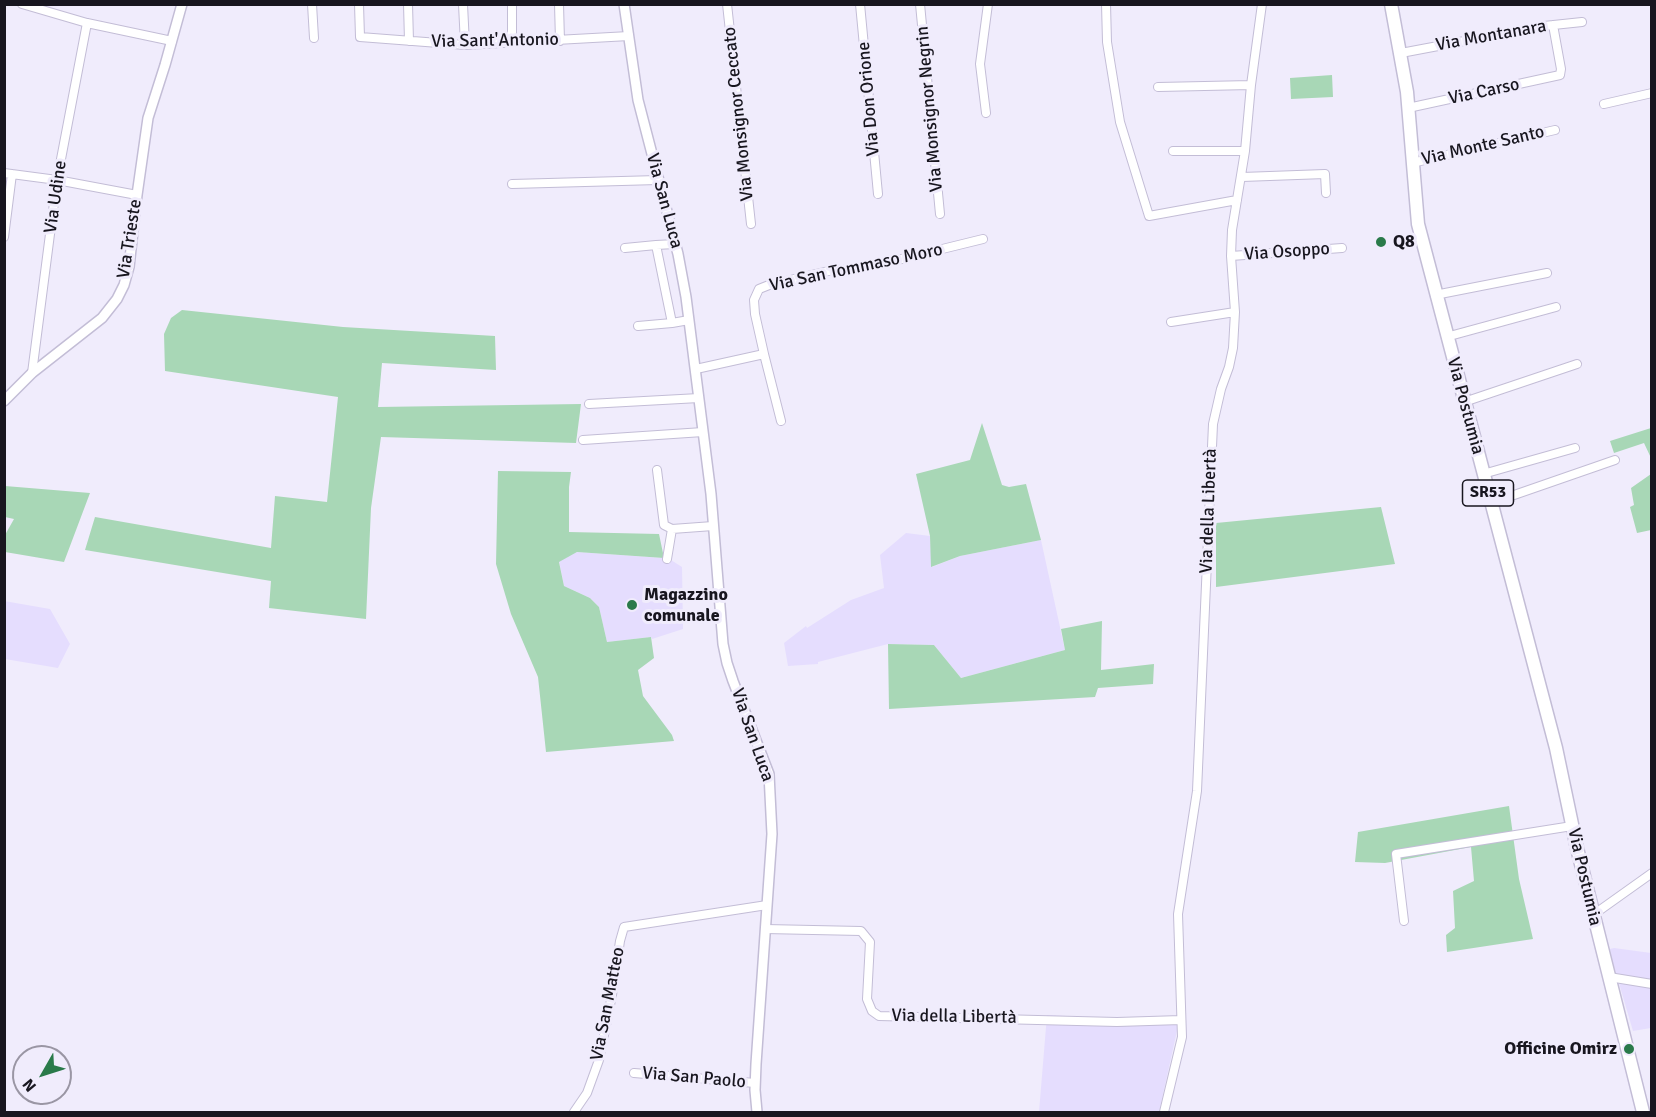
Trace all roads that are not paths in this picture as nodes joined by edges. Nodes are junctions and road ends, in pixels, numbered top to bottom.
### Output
1 (22, 4) edge
2 (182, 4) edge
3 (312, 4) edge
4 (359, 4) edge
5 (408, 4) edge
6 (463, 4) edge
7 (512, 4) edge
8 (559, 4) edge
9 (624, 4) edge
10 (728, 4) edge
11 (860, 4) edge
12 (920, 4) edge
13 (988, 4) edge
14 (1106, 4) edge
15 (1262, 4) edge
16 (1391, 4) edge
17 (1582, 22) dead end
18 (87, 23) junction
19 (1553, 25) junction
20 (630, 36) junction
21 (314, 38) dead end
22 (560, 40) junction
23 (172, 41) junction
24 (410, 41) junction
25 (512, 42) junction
26 (465, 45) junction
27 (1401, 53) junction
28 (1251, 85) junction
29 (1158, 87) dead end
30 (1652, 93) edge
31 (1604, 104) dead end
32 (1408, 108) junction
33 (986, 112) dead end
34 (1555, 129) dead end
35 (1173, 151) dead end
36 (1245, 151) junction
37 (1412, 163) junction
38 (8, 173) edge
39 (1242, 177) junction
40 (57, 180) junction
41 (657, 180) junction
42 (512, 184) dead end
43 (1326, 193) dead end
44 (878, 194) dead end
45 (137, 195) junction
46 (1237, 200) junction
47 (940, 213) dead end
48 (751, 224) dead end
49 (4, 237) edge
50 (983, 239) dead end
51 (675, 244) junction
52 (656, 245) junction
53 (626, 248) dead end
54 (1342, 248) dead end
55 (1231, 256) junction
56 (1546, 273) dead end
57 (1435, 295) junction
58 (1556, 308) dead end
59 (1235, 312) junction
60 (689, 320) junction
61 (1171, 322) dead end
62 (672, 323) junction
63 (638, 326) dead end
64 (1446, 337) junction
65 (764, 354) junction
66 (1577, 364) dead end
67 (696, 369) junction
68 (32, 373) junction
69 (699, 398) junction
70 (4, 401) edge
71 (1464, 402) junction
72 (589, 404) dead end
73 (781, 421) dead end
74 (703, 432) junction
75 (583, 440) dead end
76 (1575, 448) dead end
77 (1615, 460) dead end
78 (657, 470) dead end
79 (1483, 474) junction
80 (1491, 503) junction
81 (713, 526) junction
82 (672, 529) junction
83 (668, 559) dead end
84 (1572, 826) junction
85 (1652, 873) edge
86 (768, 905) junction
87 (1593, 915) junction
88 (1404, 921) dead end
89 (765, 929) junction
90 (1609, 977) junction
91 (1652, 984) edge
92 (1181, 1020) junction
93 (634, 1072) dead end
94 (755, 1083) junction
95 (574, 1113) edge
96 (757, 1113) edge
97 (1164, 1113) edge
98 (1643, 1113) edge

1 - 18 street
2 - 23 street, Via Trieste
3 - 21 street
4 - 24 street, Via Sant'Antonio
5 - 24 street
6 - 26 street
7 - 25 street
8 - 22 street
9 - 20 street, Via San Luca
10 - 48 street, Via Monsignor Ceccato
11 - 44 street, Via Don Orione
12 - 47 street, Via Monsignor Negrin
13 - 33 street
14 - 46 street
15 - 28 street, Via della Libertà
16 - 27 main road, Via Postumia / SR53
17 - 19 street, Via Montanara
18 - 23 street
18 - 40 street, Via Udine
19 - 27 street, Via Montanara
19 - 32 street, Via Carso
20 - 22 street, Via Sant'Antonio
20 - 41 street, Via San Luca
22 - 25 street, Via Sant'Antonio
23 - 45 street, Via Trieste
24 - 26 street, Via Sant'Antonio
25 - 26 street, Via Sant'Antonio
27 - 32 main road, Via Postumia / SR53
28 - 29 street
28 - 36 street, Via della Libertà
30 - 31 street
32 - 37 main road, Via Postumia / SR53
34 - 37 street, Via Monte Santo
35 - 36 street
36 - 39 street, Via della Libertà
37 - 57 main road, Via Postumia / SR53
38 - 40 street
38 - 49 street
39 - 43 street
39 - 46 street, Via della Libertà
40 - 45 street
40 - 68 street, Via Udine
41 - 42 street
41 - 51 street, Via San Luca
45 - 68 street, Via Trieste
46 - 55 street, Via della Libertà
50 - 65 street, Via San Tommaso Moro
51 - 52 street
51 - 60 street, Via San Luca
52 - 53 street
52 - 62 street
54 - 55 street, Via Osoppo
55 - 59 street, Via della Libertà
56 - 57 street
57 - 64 main road, Via Postumia / SR53
58 - 64 street
59 - 61 street
59 - 92 street, Via della Libertà
60 - 62 street
60 - 67 street, Via San Luca
62 - 63 street
64 - 71 main road, Via Postumia / SR53
65 - 67 street
65 - 73 street, Via San Tommaso Moro
66 - 71 street
67 - 69 street, Via San Luca
68 - 70 street, Via Trieste
69 - 72 street
69 - 74 street, Via San Luca
71 - 79 main road, Via Postumia / SR53
74 - 75 street
74 - 81 street, Via San Luca
76 - 79 street
77 - 80 street
78 - 82 street
79 - 80 main road, Via Postumia / SR53
80 - 84 main road, Via Postumia / SR53
81 - 82 street
81 - 86 street, Via San Luca
82 - 83 street
84 - 87 main road, Via Postumia / SR53
84 - 88 street
85 - 87 street
86 - 89 street, Via San Luca
86 - 95 street, Via San Matteo
87 - 90 main road, Via Postumia / SR53
89 - 92 street, Via della Libertà
89 - 94 street, Via San Luca
90 - 91 street
90 - 98 main road, SR53
92 - 97 street, Via della Libertà
93 - 94 street, Via San Paolo
94 - 96 street, Via San Luca

